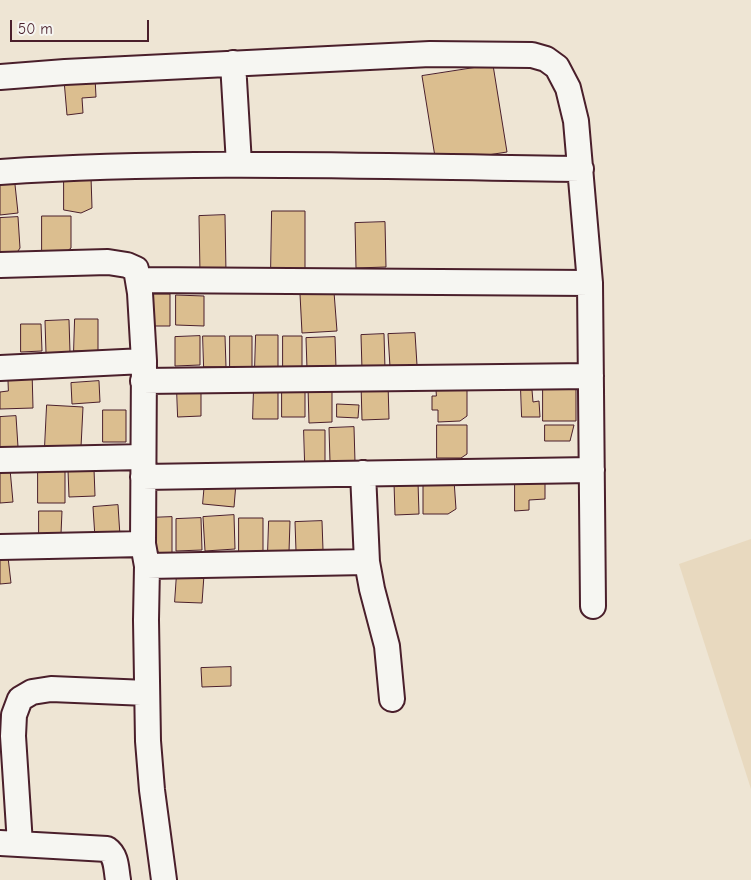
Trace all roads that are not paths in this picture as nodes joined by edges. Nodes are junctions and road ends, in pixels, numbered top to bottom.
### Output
1 (233, 63) junction
2 (0, 77) edge
3 (239, 164) junction
4 (580, 169) junction
5 (0, 172) edge
6 (0, 265) edge
7 (139, 280) junction
8 (590, 283) junction
9 (0, 368) edge
10 (143, 371) junction
11 (591, 376) junction
12 (0, 460) edge
13 (143, 467) junction
14 (592, 470) junction
15 (363, 473) junction
16 (0, 547) edge
17 (145, 555) junction
18 (367, 562) junction
19 (593, 606) dead end
20 (147, 693) junction
21 (392, 699) dead end
22 (10, 844) edge
23 (118, 880) edge
24 (164, 880) edge

1 - 2 street
1 - 3 street
1 - 4 street
3 - 4 street
3 - 5 street
4 - 8 street
6 - 7 street
7 - 8 street
7 - 10 street
8 - 11 street
9 - 10 street
10 - 11 street
10 - 13 street
11 - 14 street
12 - 13 street
13 - 15 street
13 - 17 street
14 - 15 street
14 - 19 street
15 - 18 street
16 - 17 street
17 - 18 street
17 - 20 street
18 - 21 street
20 - 22 street
20 - 24 street
22 - 23 street

